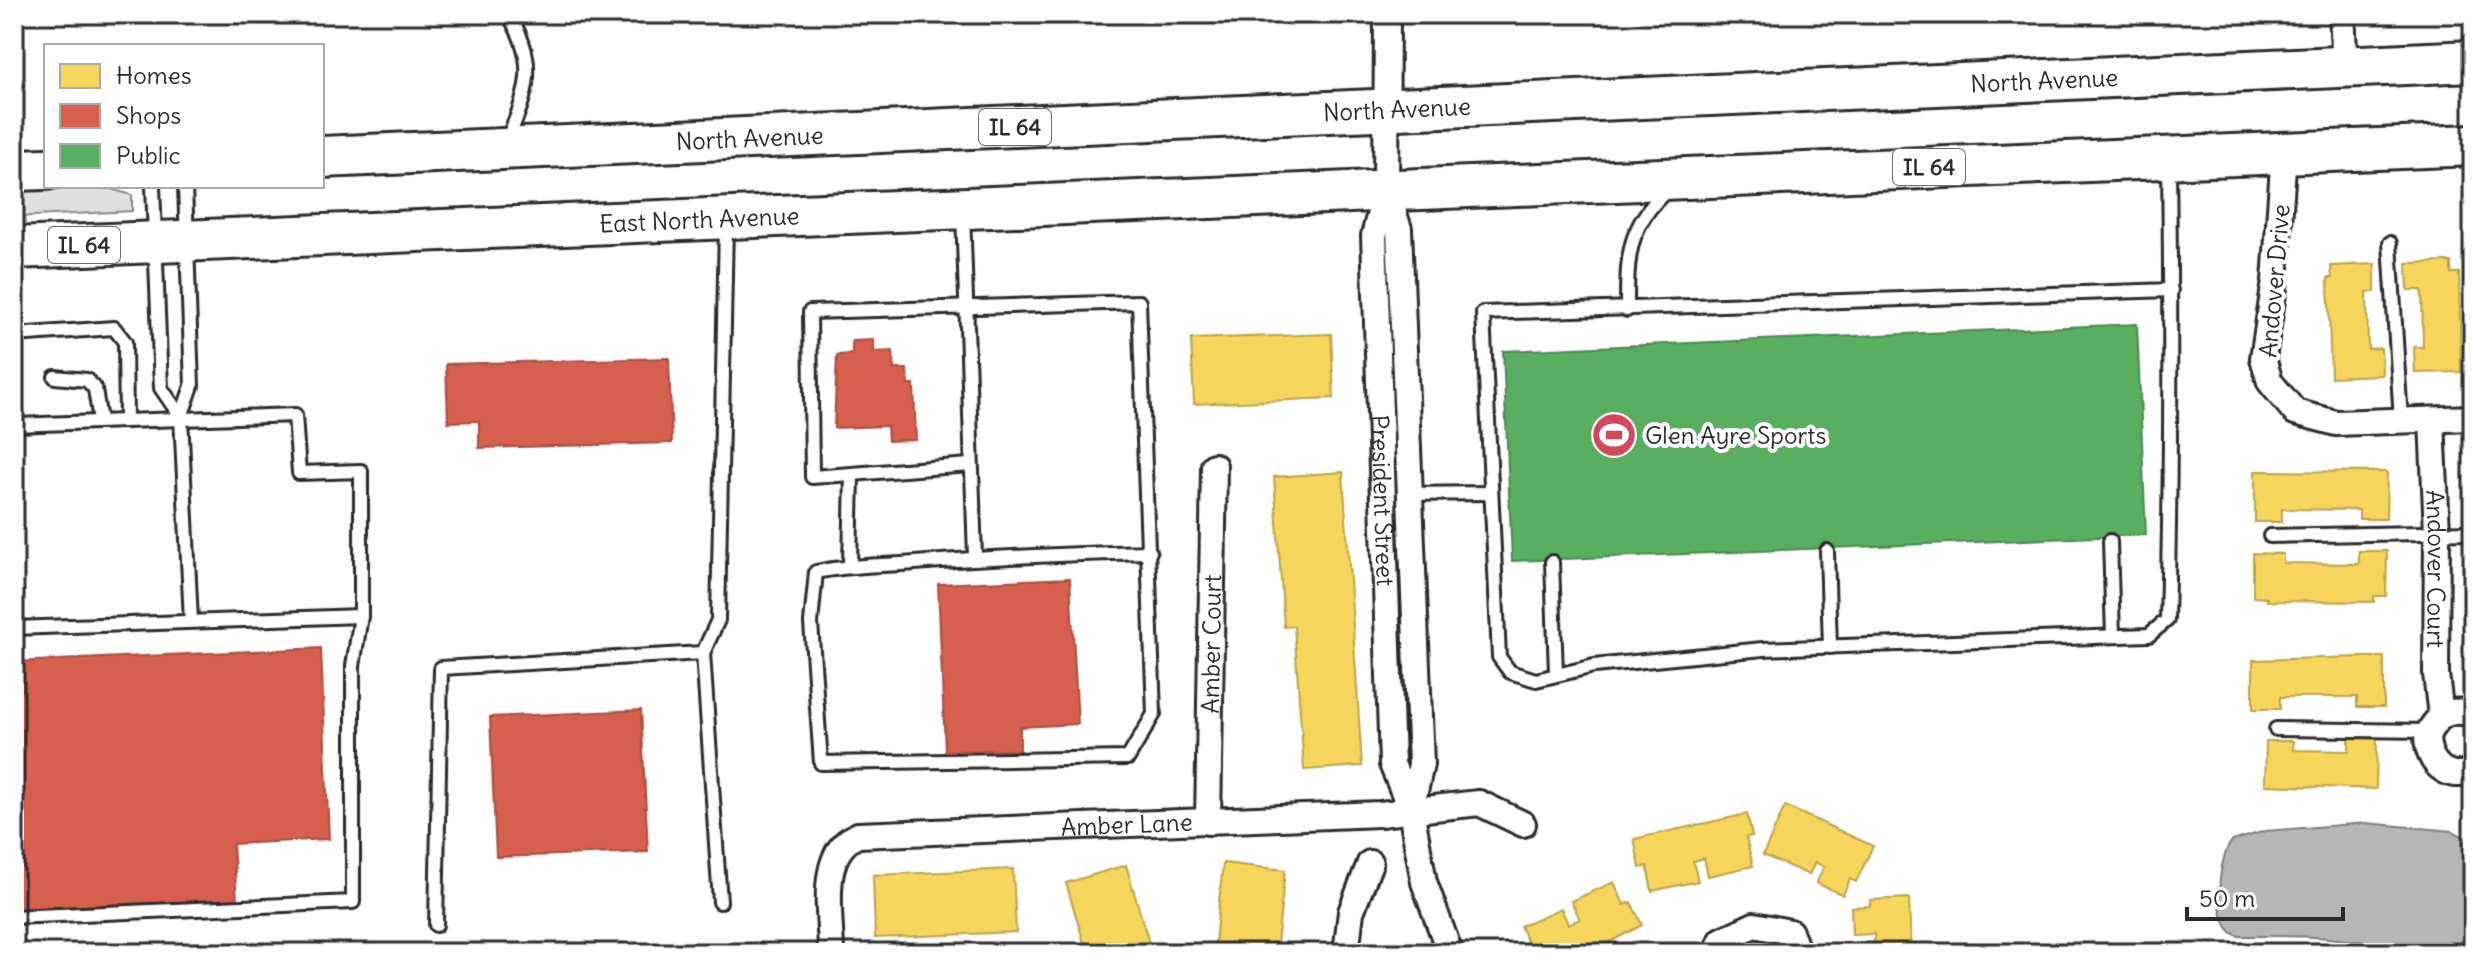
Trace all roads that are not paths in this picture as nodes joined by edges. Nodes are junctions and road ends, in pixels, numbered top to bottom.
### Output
1 (508, 14) edge
2 (1387, 14) edge
3 (2342, 14) edge
4 (2473, 61) edge
5 (2345, 67) junction
6 (1386, 109) junction
7 (2473, 145) edge
8 (503, 150) junction
9 (2284, 152) junction
10 (324, 157) edge
11 (2169, 157) junction
12 (44, 169) edge
13 (14, 170) edge
14 (1682, 177) junction
15 (154, 188) edge
16 (184, 188) edge
17 (1386, 189) junction
18 (963, 205) junction
19 (726, 217) junction
20 (171, 241) junction
21 (2390, 243) dead end
22 (14, 248) edge
23 (2171, 290) junction
24 (964, 306) junction
25 (1627, 310) junction
26 (14, 335) edge
27 (55, 377) dead end
28 (181, 417) junction
29 (2473, 418) edge
30 (126, 420) junction
31 (100, 421) junction
32 (2401, 421) junction
33 (2432, 421) junction
34 (14, 425) edge
35 (970, 465) junction
36 (1214, 466) dead end
37 (852, 474) junction
38 (1490, 493) junction
39 (1411, 494) junction
40 (1383, 495) junction
41 (2437, 532) junction
42 (2473, 532) edge
43 (2270, 536) dead end
44 (2110, 541) dead end
45 (1827, 551) dead end
46 (1150, 552) junction
47 (975, 557) junction
48 (1552, 562) dead end
49 (850, 565) junction
50 (361, 616) junction
51 (191, 621) junction
52 (14, 628) edge
53 (2113, 636) junction
54 (1830, 647) junction
55 (703, 653) junction
56 (1556, 673) junction
57 (2473, 715) edge
58 (2435, 723) junction
59 (2276, 729) dead end
60 (2472, 773) edge
61 (1411, 810) junction
62 (1208, 822) junction
63 (1523, 824) dead end
64 (1370, 863) dead end
65 (720, 902) dead end
66 (14, 917) edge
67 (436, 925) dead end
68 (831, 953) edge
69 (1346, 953) edge
70 (1450, 953) edge
71 (1716, 953) edge
72 (1798, 953) edge

1 - 8 lane
2 - 6 street, President Street
3 - 5 street
4 - 5 main road, North Avenue / IL 64
5 - 6 main road, North Avenue / IL 64
6 - 8 main road, North Avenue / IL 64
6 - 17 street, President Street
7 - 9 main road, IL 64
8 - 10 main road, North Avenue / IL 64
9 - 11 main road, IL 64
9 - 32 street, Andover Drive
11 - 14 main road, IL 64
11 - 23 lane
12 - 13 main road
14 - 17 main road, IL 64
14 - 25 lane
15 - 20 lane
16 - 20 lane
17 - 18 main road, East North Avenue / IL 64
17 - 39 street, President Street
17 - 40 street, President Street
18 - 19 main road, East North Avenue / IL 64
18 - 24 lane
19 - 20 main road, East North Avenue / IL 64
19 - 55 lane
20 - 22 main road, East North Avenue / IL 64
20 - 28 lane
20 - 28 lane
21 - 32 lane
23 - 25 lane
23 - 53 lane
24 - 35 lane
24 - 37 lane
24 - 46 lane
25 - 38 lane
26 - 30 lane
27 - 31 lane
28 - 30 lane
28 - 50 lane
28 - 51 lane
29 - 33 street, Andover Drive
30 - 31 lane
31 - 34 lane
32 - 33 street, Andover Drive
33 - 41 street, Andover Court
35 - 37 lane
35 - 47 lane
36 - 62 street, Amber Court
37 - 49 lane
38 - 39 lane
38 - 56 lane
39 - 40 lane
39 - 61 street, President Street
40 - 61 street, President Street
41 - 42 lane
41 - 43 lane
41 - 58 street, Andover Court
44 - 53 lane
45 - 54 lane
46 - 47 lane
46 - 49 lane
47 - 49 lane
48 - 56 lane
50 - 51 lane
50 - 66 lane
51 - 52 lane
53 - 54 lane
54 - 56 lane
55 - 65 lane
55 - 67 lane
57 - 58 street
58 - 59 lane
58 - 60 street, Andover Court
61 - 62 street, Amber Lane
61 - 63 street, Amber Lane
61 - 70 street, President Street
62 - 68 street, Amber Lane
64 - 69 street
71 - 72 street

